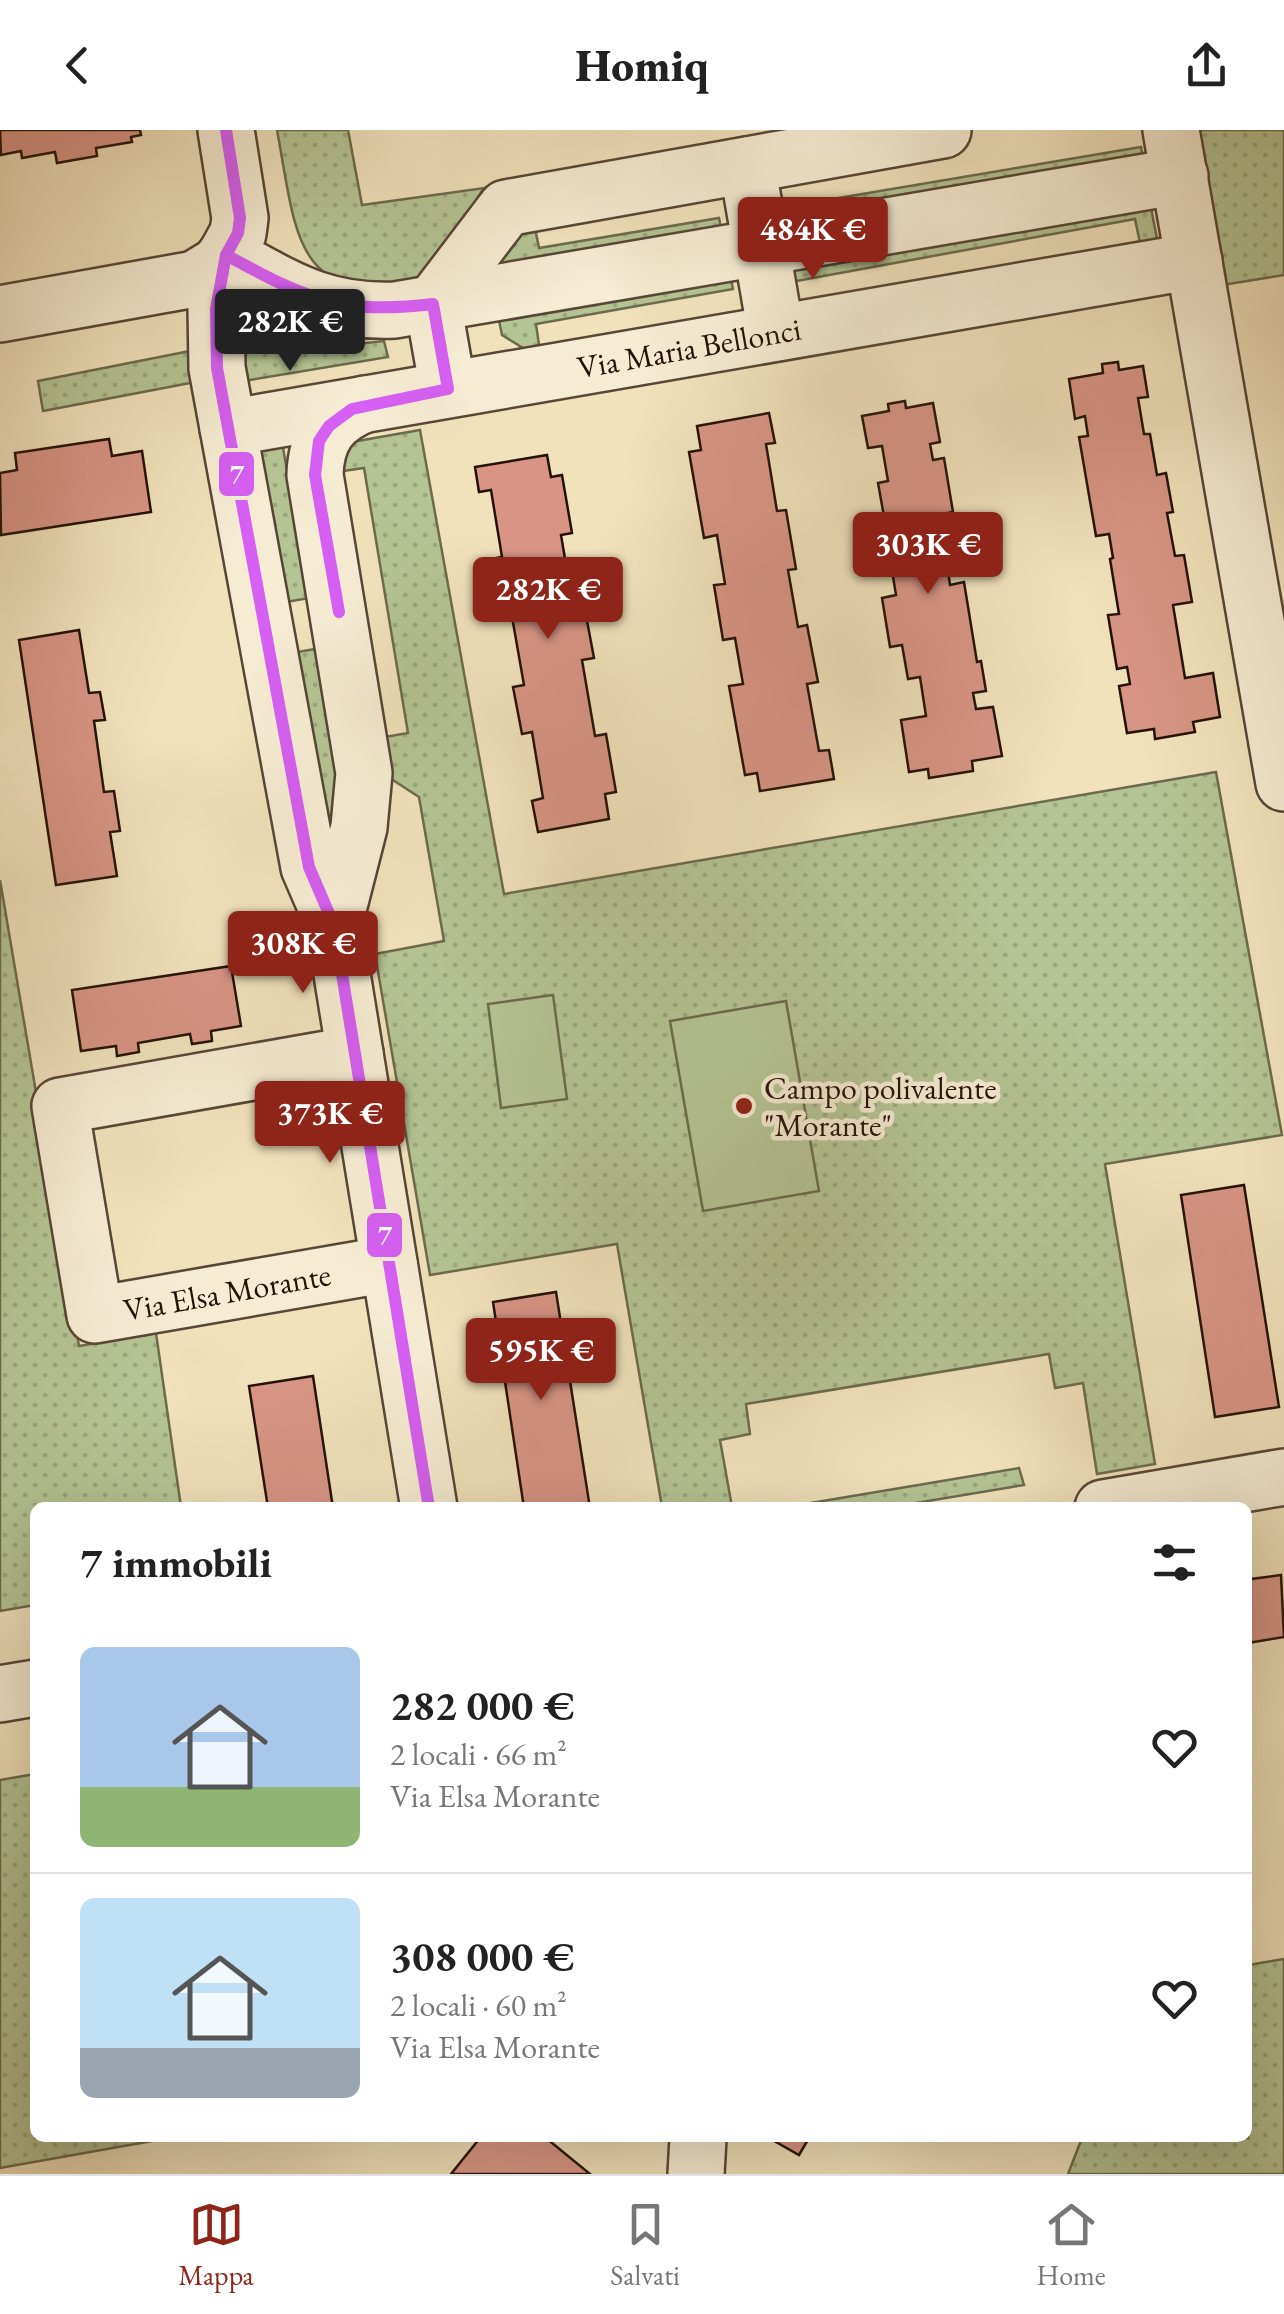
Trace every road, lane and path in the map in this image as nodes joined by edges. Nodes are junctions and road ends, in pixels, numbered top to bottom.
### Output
1 (226, 130) edge
2 (943, 130) edge
3 (1176, 153) edge
4 (747, 165) junction
5 (761, 248) junction
6 (226, 256) junction
7 (1194, 261) junction
8 (433, 304) junction
9 (0, 314) edge
10 (776, 333) junction
11 (448, 390) junction
12 (365, 404) junction
13 (228, 428) junction
14 (340, 620) junction
15 (266, 634) junction
16 (1284, 783) edge
17 (334, 924) junction
18 (355, 1054) junction
19 (389, 1264) junction
20 (1284, 1477) edge
21 (429, 1502) edge
22 (1138, 1502) edge
23 (30, 1689) edge
24 (0, 1694) edge
25 (698, 2142) edge
26 (696, 2174) edge

1 - 6 street
2 - 4 street
3 - 5 street
3 - 7 street
4 - 5 street
4 - 8 street
5 - 8 street
5 - 10 street
6 - 8 street
6 - 9 street
6 - 13 street
7 - 10 street, Via Maria Bellonci
7 - 16 street
8 - 11 street
10 - 11 street, Via Maria Bellonci
11 - 12 street
12 - 13 street
12 - 14 street
13 - 15 street
14 - 15 street
14 - 17 street
15 - 17 street
17 - 18 street
18 - 19 street
18 - 19 street, Via Elsa Morante
19 - 21 street
20 - 22 street
23 - 24 street
25 - 26 street

